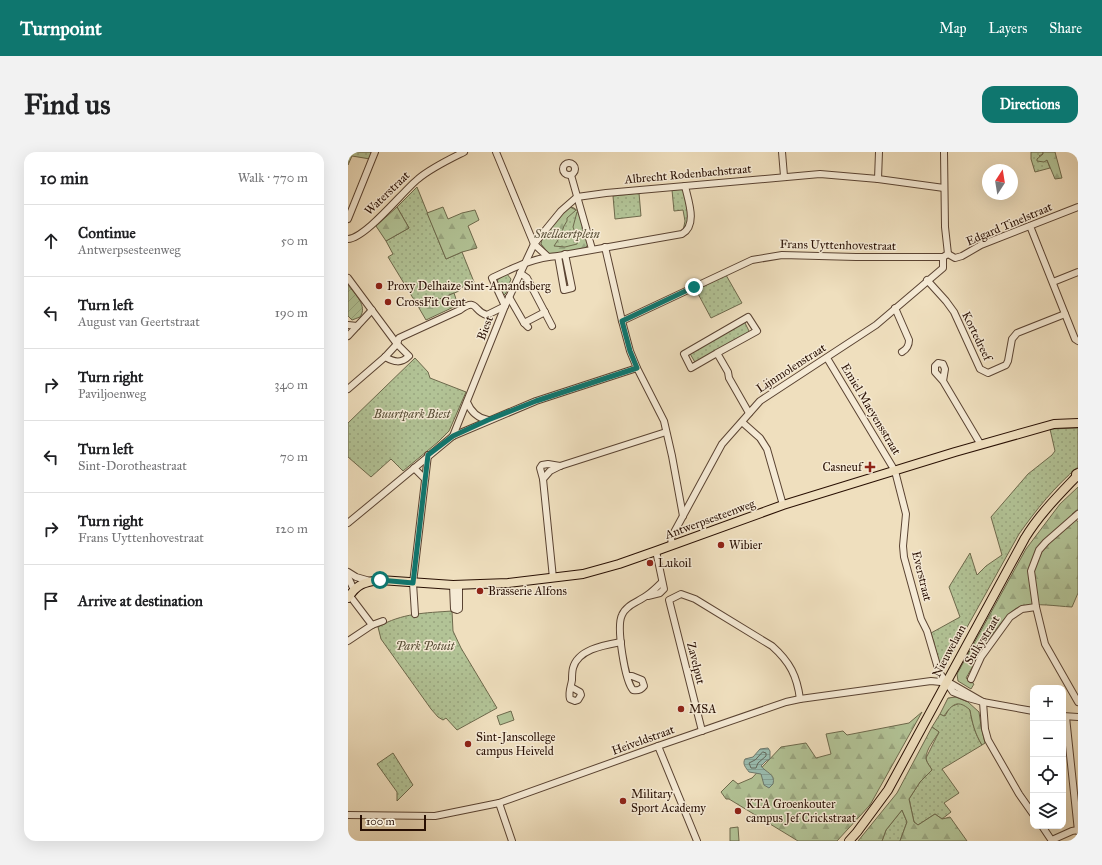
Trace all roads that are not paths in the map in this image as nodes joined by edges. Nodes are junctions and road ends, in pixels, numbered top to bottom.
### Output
1 (375, 152) edge
2 (464, 152) edge
3 (496, 152) edge
4 (782, 152) edge
5 (879, 152) edge
6 (944, 152) edge
7 (571, 175) dead end
8 (784, 176) junction
9 (878, 179) junction
10 (685, 186) junction
11 (944, 188) junction
12 (577, 197) junction
13 (1078, 207) edge
14 (348, 219) edge
15 (1030, 226) junction
16 (348, 239) edge
17 (534, 244) junction
18 (605, 247) junction
19 (592, 249) junction
20 (565, 254) junction
21 (547, 256) junction
22 (558, 256) junction
23 (946, 256) junction
24 (525, 263) junction
25 (1078, 272) edge
26 (520, 273) junction
27 (348, 278) edge
28 (927, 280) junction
29 (1053, 282) junction
30 (509, 297) junction
31 (505, 306) junction
32 (895, 308) junction
33 (372, 310) junction
34 (545, 312) junction
35 (1065, 314) junction
36 (622, 321) junction
37 (348, 326) edge
38 (356, 326) junction
39 (552, 326) dead end
40 (348, 336) edge
41 (1078, 341) edge
42 (397, 344) junction
43 (902, 352) dead end
44 (717, 353) junction
45 (385, 357) junction
46 (827, 358) junction
47 (637, 368) junction
48 (943, 381) dead end
49 (348, 389) edge
50 (467, 402) junction
51 (749, 413) junction
52 (488, 420) junction
53 (742, 422) junction
54 (1078, 423) edge
55 (666, 432) junction
56 (453, 436) junction
57 (981, 445) junction
58 (428, 455) junction
59 (560, 466) junction
60 (414, 468) junction
61 (895, 471) junction
62 (1078, 476) edge
63 (425, 479) junction
64 (544, 479) junction
65 (783, 505) junction
66 (1078, 514) edge
67 (683, 516) junction
68 (348, 523) edge
69 (672, 545) junction
70 (656, 551) junction
71 (348, 572) edge
72 (348, 577) edge
73 (553, 578) junction
74 (370, 581) junction
75 (662, 582) junction
76 (413, 583) junction
77 (350, 595) edge
78 (648, 596) junction
79 (1036, 606) junction
80 (415, 614) dead end
81 (383, 621) dead end
82 (372, 625) junction
83 (348, 641) edge
84 (621, 642) junction
85 (628, 676) dead end
86 (971, 679) dead end
87 (945, 683) junction
88 (571, 686) dead end
89 (800, 699) junction
90 (983, 702) junction
91 (1078, 702) edge
92 (1030, 710) edge
93 (1078, 716) edge
94 (1066, 717) edge
95 (1066, 721) edge
96 (702, 731) junction
97 (658, 746) junction
98 (1071, 759) junction
99 (1078, 761) edge
100 (1076, 780) edge
101 (499, 803) junction
102 (1030, 810) edge
103 (348, 815) edge
104 (1044, 829) edge
105 (1078, 830) edge
106 (1052, 840) edge
107 (512, 841) edge
108 (697, 841) edge
109 (849, 841) edge

1 - 14 street
2 - 16 street, Waterstraat
3 - 17 street
4 - 8 street
5 - 9 street
6 - 11 street
7 - 12 street
8 - 9 street, Albrecht Rodenbachstraat
8 - 10 street, Albrecht Rodenbachstraat
9 - 11 street, Albrecht Rodenbachstraat
10 - 12 street, Albrecht Rodenbachstraat
10 - 18 street
11 - 23 street
12 - 17 street, Biest
12 - 19 street
13 - 15 street, Edgard Tinelstraat
15 - 23 street, Edgard Tinelstraat
15 - 29 street
17 - 21 street
17 - 24 street, Biest
18 - 19 street
18 - 36 street
19 - 20 street
20 - 22 street
20 - 22 street
21 - 22 street
21 - 24 street
23 - 28 street, Lijnmolenstraat
23 - 36 street, Frans Uyttenhovestraat
24 - 26 street, Biest
24 - 31 street
25 - 29 street
26 - 30 street, Biest
26 - 34 street
27 - 33 street
28 - 32 street, Lijnmolenstraat
28 - 35 street, Kortedreef
29 - 35 street
30 - 31 street, Biest
30 - 34 street
31 - 42 street
31 - 50 street, Biest
32 - 43 street
32 - 46 street, Lijnmolenstraat
33 - 38 street
33 - 42 street
34 - 39 street
35 - 41 street
36 - 47 street
37 - 38 street
38 - 40 street
42 - 45 street
42 - 45 street
44 - 44 street
44 - 51 street
45 - 49 street
46 - 51 street, Lijnmolenstraat
46 - 61 street, Emiel Maeyensstraat
47 - 52 street
47 - 55 street
48 - 57 street
50 - 52 street
50 - 56 street, Biest
51 - 53 street, Lijnmolenstraat
52 - 56 street
53 - 65 street
53 - 67 street, Lijnmolenstraat
54 - 57 main road, Antwerpsesteenweg
55 - 59 street
55 - 67 street
56 - 58 street
57 - 61 main road, Antwerpsesteenweg
58 - 60 street
58 - 63 street
59 - 64 street
59 - 64 street
60 - 63 street
60 - 68 street
61 - 65 main road, Antwerpsesteenweg
61 - 87 street, Everstraat
62 - 87 main road, Nieuwelaan
63 - 76 street
64 - 73 street
65 - 69 main road, Antwerpsesteenweg
66 - 79 street
67 - 69 street, Lijnmolenstraat
69 - 70 main road, Antwerpsesteenweg
70 - 73 main road, Antwerpsesteenweg
70 - 75 street
71 - 74 street
72 - 77 street
73 - 76 main road, Antwerpsesteenweg
74 - 76 main road, Antwerpsesteenweg
74 - 77 main road, Antwerpsesteenweg
75 - 78 street
75 - 78 street
76 - 80 street
77 - 82 street
78 - 84 street
79 - 86 street, Sulkystraat
79 - 91 street
81 - 82 street
82 - 83 street
84 - 85 street
84 - 88 street
87 - 89 street, Heiveldstraat
87 - 90 street
87 - 109 main road, Nieuwelaan
89 - 96 street, Heiveldstraat
89 - 96 street, Zavelput
90 - 92 street
90 - 102 street
93 - 94 street
95 - 98 street
96 - 97 street, Heiveldstraat
97 - 101 street, Heiveldstraat
97 - 108 street
98 - 99 street
98 - 100 street
100 - 105 street
101 - 103 street, Heiveldstraat
101 - 107 street
104 - 106 street
105 - 106 street

